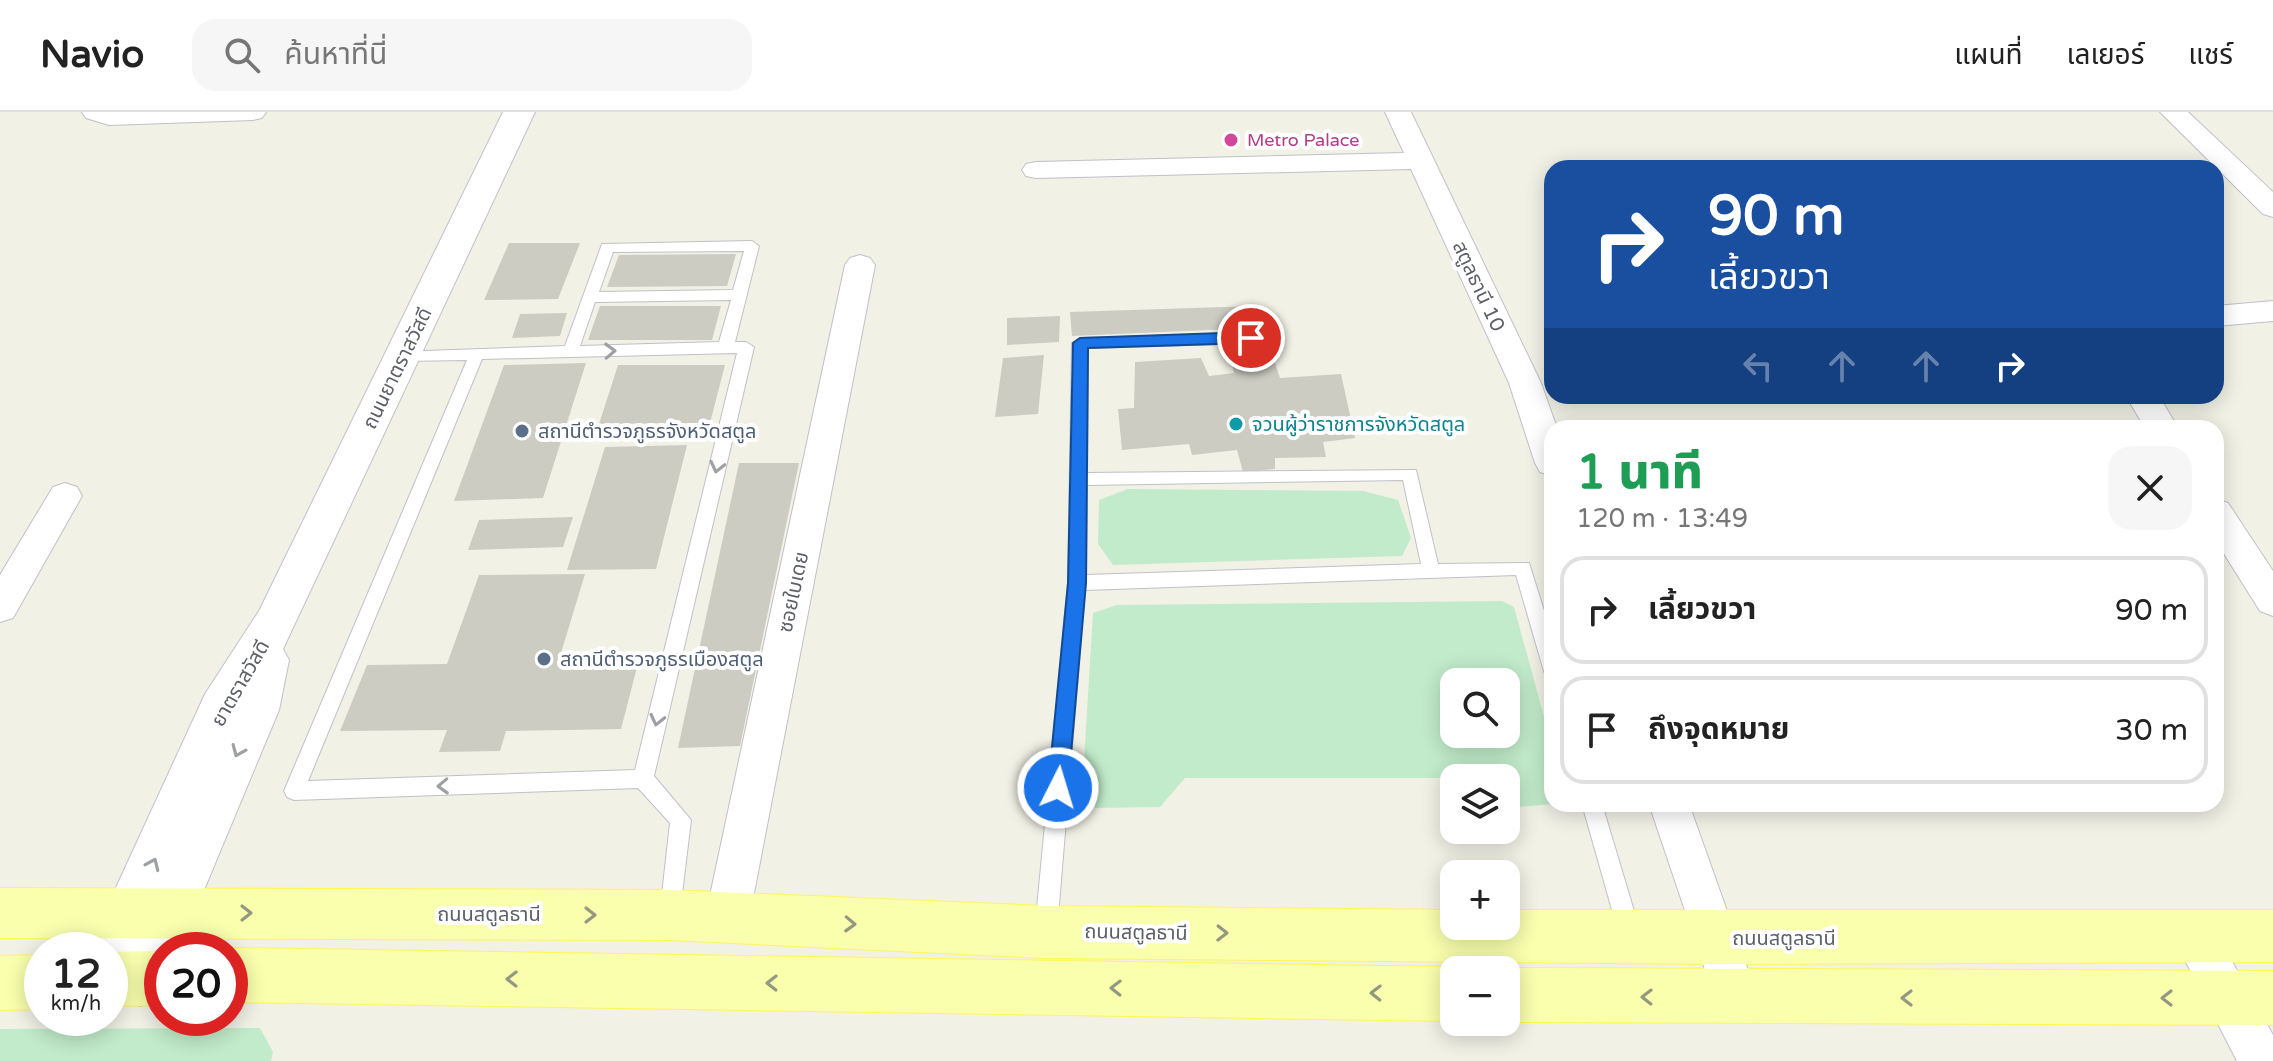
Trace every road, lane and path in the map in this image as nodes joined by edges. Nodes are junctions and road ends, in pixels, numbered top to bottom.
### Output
1 (95, 112) edge
2 (253, 112) edge
3 (519, 112) edge
4 (1398, 112) edge
5 (2173, 112) edge
6 (2223, 160) edge
7 (1419, 161) junction
8 (2224, 161) edge
9 (1036, 170) dead end
10 (2273, 208) edge
11 (860, 265) dead end
12 (740, 295) junction
13 (590, 297) junction
14 (2273, 311) edge
15 (2224, 315) edge
16 (1251, 338) dead end
17 (726, 347) junction
18 (570, 353) junction
19 (403, 356) junction
20 (476, 356) junction
21 (1538, 381) edge
22 (1545, 420) edge
23 (1080, 479) junction
24 (65, 496) dead end
25 (2224, 524) edge
26 (1431, 571) junction
27 (1077, 583) junction
28 (2273, 601) edge
29 (0, 607) edge
30 (275, 623) joint
31 (1544, 640) edge
32 (643, 779) junction
33 (1594, 812) edge
34 (1672, 812) edge
35 (0, 913) edge
36 (150, 913) junction
37 (671, 915) junction
38 (727, 919) junction
39 (1045, 932) junction
40 (2273, 936) edge
41 (1631, 937) junction
42 (2195, 937) junction
43 (1715, 938) junction
44 (130, 974) edge
45 (248, 975) edge
46 (24, 982) edge
47 (0, 983) edge
48 (1440, 994) edge
49 (1520, 995) edge
50 (1736, 998) junction
51 (2250, 998) edge
52 (2262, 1061) edge

1 - 2 street
3 - 19 main road, ถนนยาตราสวัสดี
4 - 7 street, สตูลธานี 10
5 - 6 street
7 - 9 street
7 - 21 street, สตูลธานี 10
8 - 10 street
11 - 38 street, ซอยใบเดย
12 - 13 lane
12 - 13 lane
12 - 17 lane
13 - 18 lane
14 - 15 street
16 - 23 lane
18 -> 17 lane
17 -> 32 lane
18 - 20 lane
19 - 20 lane
19 - 30 main road, ถนนยาตราสวัสดี
32 -> 20 lane
21 - 22 street, สตูลธานี 10
23 - 26 lane
23 - 27 lane
24 - 29 street
25 - 28 street
26 - 27 lane
26 - 31 lane
27 - 39 lane
30 - 36 main road, ยาตราสวัสดี
32 - 37 lane
33 - 41 lane
34 - 43 street
35 - 36 main road, ถนนสตูลธานี
36 -> 37 main road, ถนนสตูลธานี
36 - 44 main road, ยาตราสวัสดี
37 - 38 main road, ถนนสตูลธานี
38 -> 39 main road, ถนนสตูลธานี
39 -> 41 main road, ถนนสตูลธานี
40 - 42 main road, ถนนสตูลธานี
41 - 43 main road, ถนนสตูลธานี
42 - 43 main road, ถนนสตูลธานี
42 - 51 street
43 - 50 street
48 -> 45 main road
46 - 47 main road
50 -> 49 main road
51 -> 50 main road
51 - 52 street

